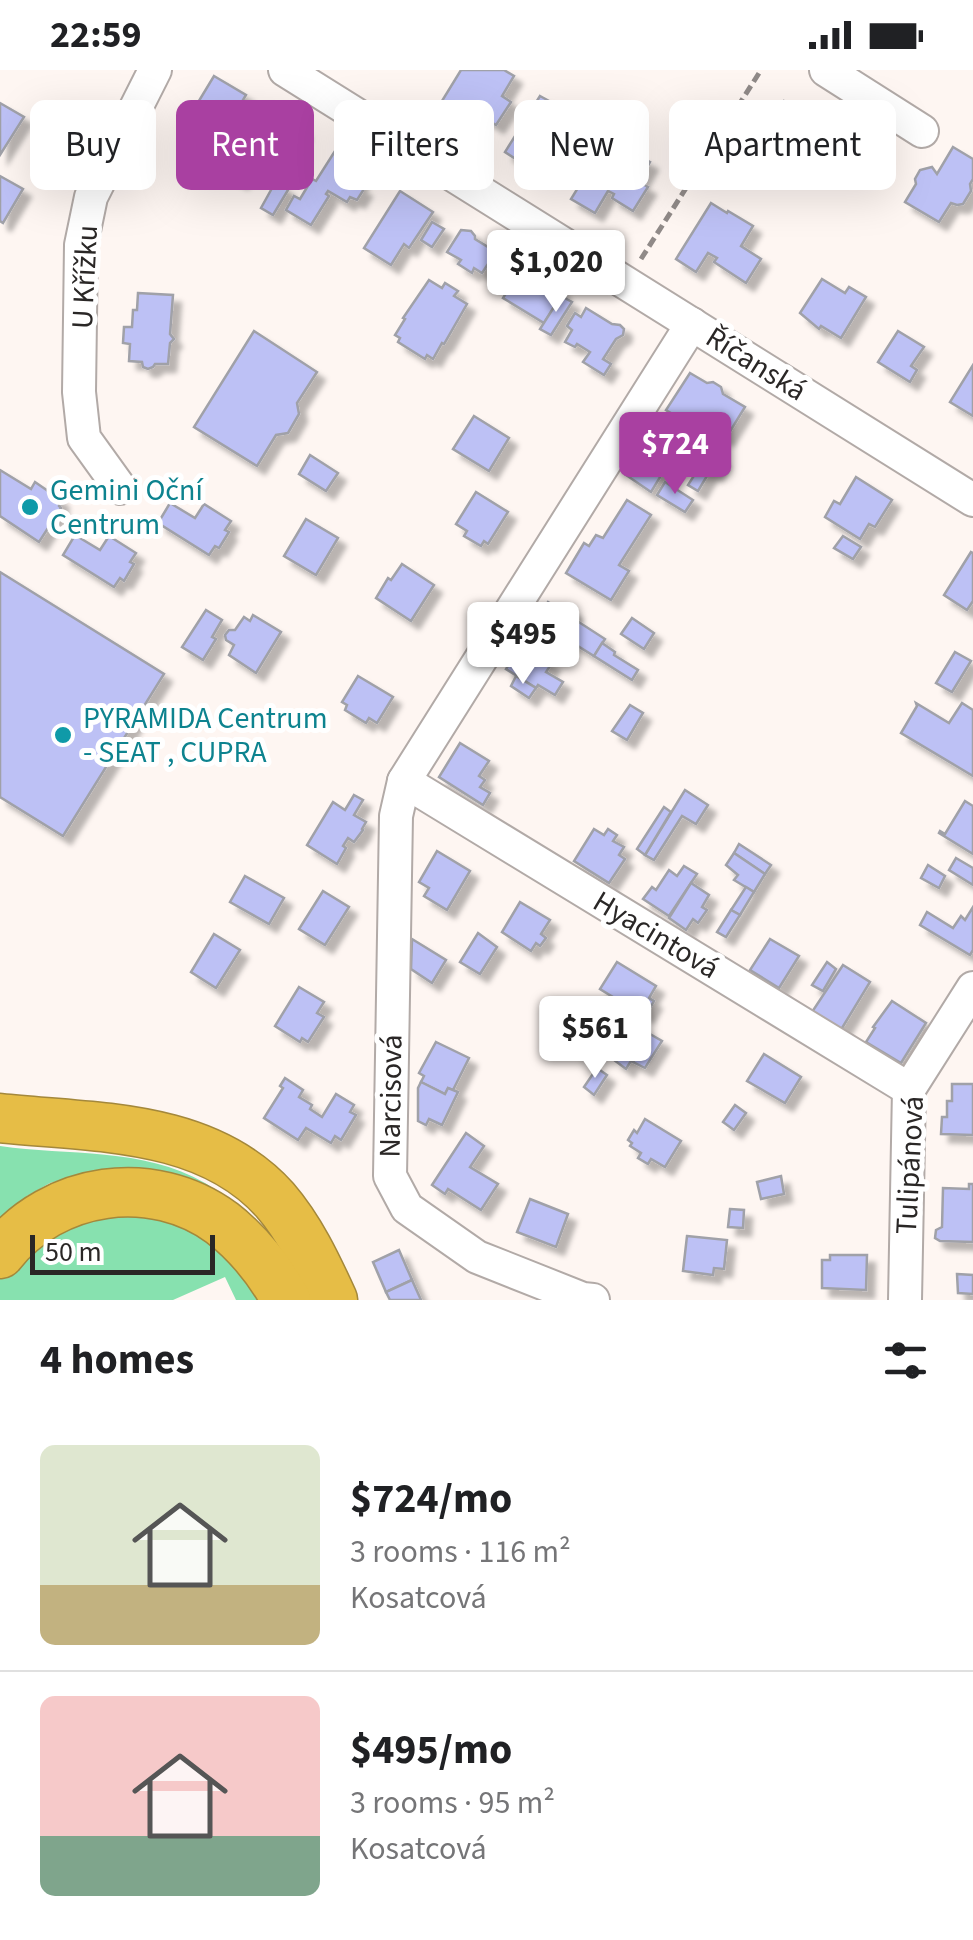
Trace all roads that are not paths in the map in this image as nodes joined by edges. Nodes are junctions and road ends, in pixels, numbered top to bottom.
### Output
1 (156, 70) edge
2 (285, 70) edge
3 (826, 70) edge
4 (922, 131) dead end
5 (692, 324) junction
6 (120, 488) dead end
7 (973, 500) edge
8 (404, 781) junction
9 (973, 988) edge
10 (909, 1090) junction
11 (0, 1118) edge
12 (0, 1254) edge
13 (286, 1300) edge
14 (333, 1300) edge
15 (583, 1300) edge
16 (593, 1300) edge
17 (906, 1300) edge

1 - 6 street, U Křížku
2 - 5 street, Říčanská
3 - 4 street
5 - 7 street, Říčanská
5 - 8 street
8 - 10 street, Hyacintová
8 - 15 street, Narcisová
9 - 10 street, Tulipánová
10 - 17 street, Tulipánová
11 - 14 highway
12 - 13 highway
15 - 16 street, Narcisová

